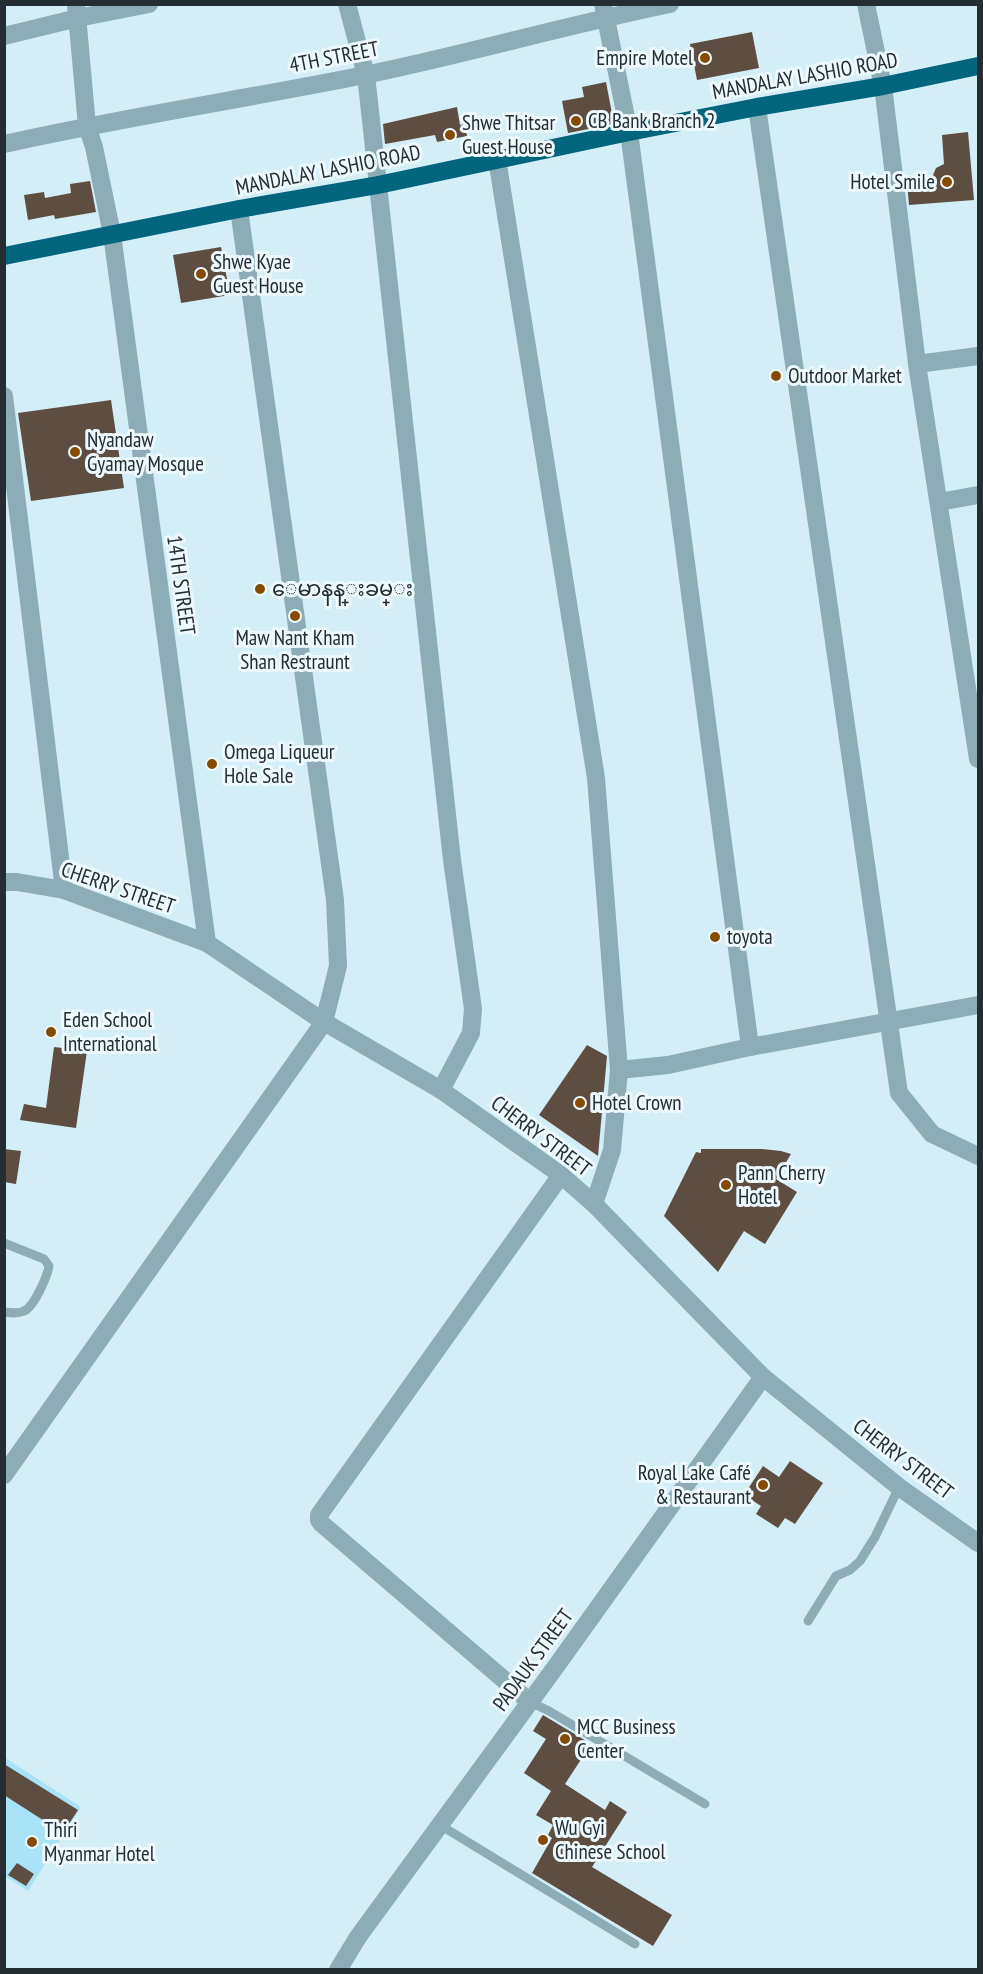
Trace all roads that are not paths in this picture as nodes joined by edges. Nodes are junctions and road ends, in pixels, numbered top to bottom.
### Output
1 (149, 4) edge
2 (347, 4) edge
3 (670, 4) edge
4 (866, 4) edge
5 (77, 11) edge
6 (604, 11) edge
7 (4, 36) edge
8 (978, 66) edge
9 (366, 75) junction
10 (883, 86) junction
11 (757, 107) junction
12 (87, 126) junction
13 (629, 132) junction
14 (4, 144) edge
15 (497, 159) junction
16 (378, 185) junction
17 (239, 210) junction
18 (112, 234) junction
19 (4, 256) edge
20 (978, 356) edge
21 (917, 364) junction
22 (4, 396) edge
23 (978, 495) edge
24 (939, 502) junction
25 (978, 759) edge
26 (4, 882) edge
27 (64, 890) junction
28 (207, 943) junction
29 (978, 1005) edge
30 (324, 1022) junction
31 (887, 1022) junction
32 (750, 1047) junction
33 (619, 1070) junction
34 (441, 1090) junction
35 (978, 1156) edge
36 (561, 1175) junction
37 (594, 1204) junction
38 (4, 1243) edge
39 (4, 1312) edge
40 (763, 1377) junction
41 (4, 1475) edge
42 (899, 1487) junction
43 (978, 1543) edge
44 (808, 1622) dead end
45 (530, 1702) junction
46 (705, 1804) dead end
47 (440, 1825) junction
48 (635, 1944) dead end
49 (338, 1970) edge

1 - 5 street
2 - 9 street
3 - 6 street, 4TH STREET
4 - 10 street
5 - 7 street
5 - 12 street, 14TH STREET
6 - 9 street, 4TH STREET
6 - 13 street
8 - 10 highway, MANDALAY LASHIO ROAD
9 - 12 street, 4TH STREET
9 - 16 street
10 - 11 highway, MANDALAY LASHIO ROAD
10 - 21 street
11 - 13 highway, MANDALAY LASHIO ROAD
11 - 31 street
12 - 14 street, 4TH STREET
12 - 18 street, 14TH STREET
13 - 15 highway, MANDALAY LASHIO ROAD
13 - 32 street
15 - 16 highway, MANDALAY LASHIO ROAD
15 - 33 street
16 - 17 highway, MANDALAY LASHIO ROAD
16 - 34 street
17 - 18 highway, MANDALAY LASHIO ROAD
17 - 30 street
18 - 19 highway, MANDALAY LASHIO ROAD
18 - 28 street, 14TH STREET
20 - 21 street
21 - 24 street
22 - 27 street
23 - 24 street
24 - 25 street
26 - 27 street, CHERRY STREET
27 - 28 street, CHERRY STREET
28 - 30 street, CHERRY STREET
29 - 31 street
30 - 34 street, CHERRY STREET
30 - 41 street
31 - 32 street
31 - 35 street
32 - 33 street
33 - 37 street
34 - 36 street, CHERRY STREET
36 - 37 street, CHERRY STREET
36 - 45 street
37 - 40 street, CHERRY STREET
38 - 39 lane
40 - 42 street, CHERRY STREET
40 - 45 street, PADAUK STREET
42 - 43 street, CHERRY STREET
42 - 44 lane
45 - 46 lane
45 - 47 street, PADAUK STREET
47 - 48 lane
47 - 49 street, PADAUK STREET

